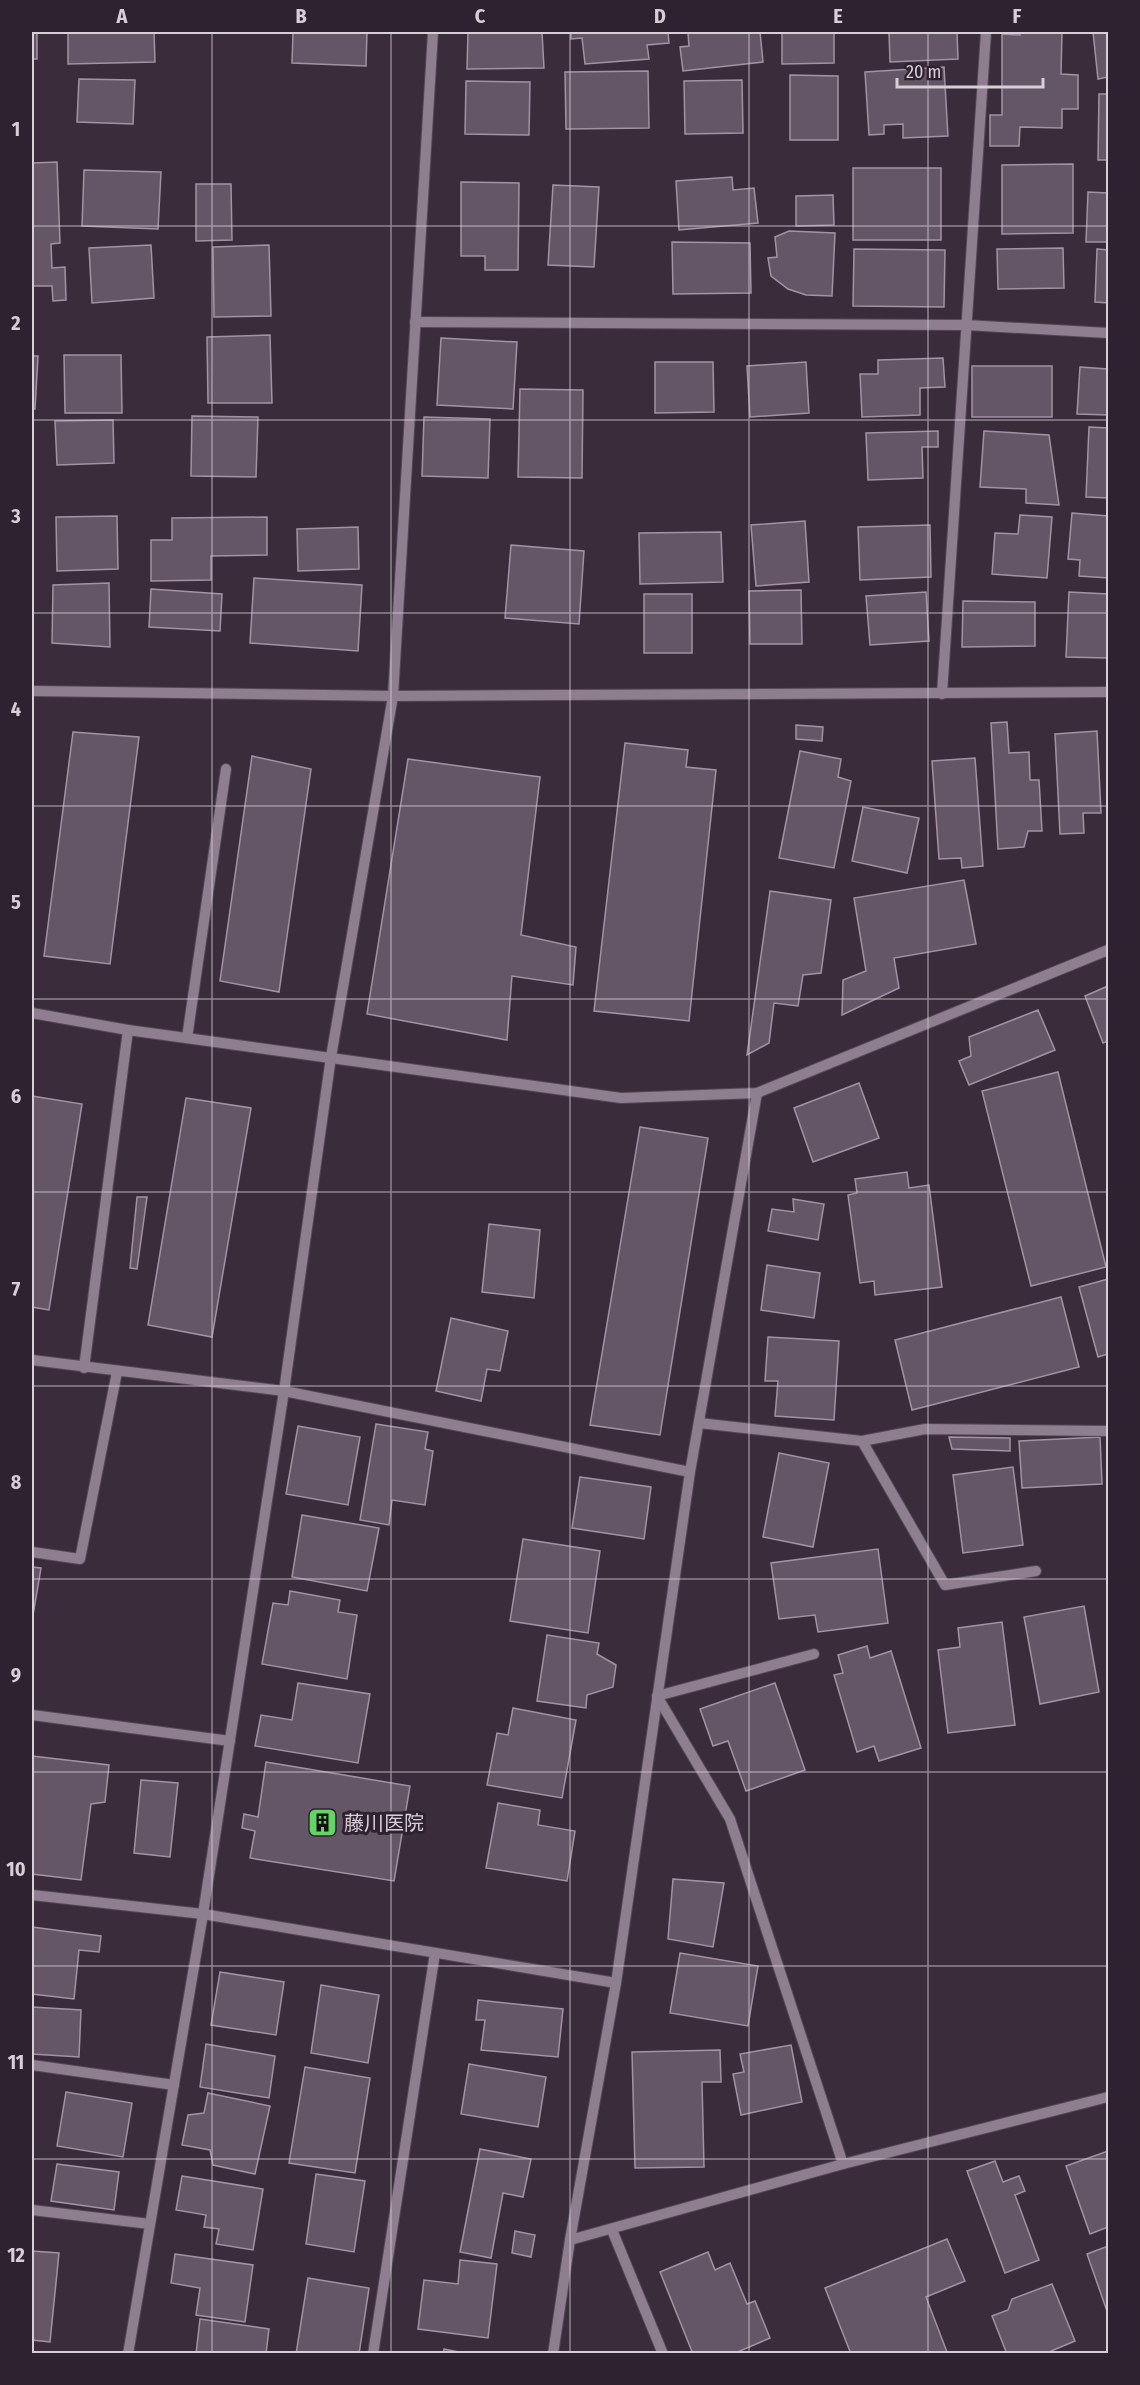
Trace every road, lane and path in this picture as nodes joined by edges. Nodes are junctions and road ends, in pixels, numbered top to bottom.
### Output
1 (433, 32) edge
2 (986, 32) edge
3 (415, 322) junction
4 (966, 325) junction
5 (1108, 333) edge
6 (32, 691) edge
7 (1108, 692) edge
8 (942, 694) junction
9 (393, 696) junction
10 (226, 769) dead end
11 (1108, 950) edge
12 (32, 1013) edge
13 (128, 1030) junction
14 (187, 1038) junction
15 (331, 1057) junction
16 (757, 1093) junction
17 (32, 1360) edge
18 (84, 1368) junction
19 (117, 1372) junction
20 (284, 1391) junction
21 (699, 1423) junction
22 (1108, 1431) edge
23 (862, 1441) junction
24 (690, 1472) junction
25 (32, 1552) edge
26 (1036, 1571) dead end
27 (814, 1654) dead end
28 (657, 1696) junction
29 (32, 1715) edge
30 (230, 1741) junction
31 (32, 1895) edge
32 (203, 1914) junction
33 (435, 1953) junction
34 (616, 1983) junction
35 (32, 2066) edge
36 (174, 2085) junction
37 (1108, 2097) edge
38 (843, 2164) junction
39 (32, 2210) edge
40 (150, 2224) junction
41 (612, 2230) junction
42 (570, 2240) junction
43 (128, 2354) edge
44 (373, 2354) edge
45 (553, 2354) edge
46 (663, 2354) edge

1 - 3 street
2 - 4 street
3 - 4 street
3 - 9 street
4 - 5 street
4 - 8 street
6 - 9 street
7 - 8 street
8 - 9 street
9 - 15 street
10 - 14 street
11 - 16 street
12 - 13 street
13 - 14 street
13 - 18 street
14 - 15 street
15 - 16 street
15 - 20 street
16 - 21 street
17 - 18 street
18 - 19 street
19 - 20 street
19 - 25 street
20 - 24 street
20 - 30 street
21 - 23 street
21 - 24 street
22 - 23 street
23 - 26 street
24 - 28 street
27 - 28 street
28 - 34 street
28 - 38 street
29 - 30 street
30 - 32 street
31 - 32 street
32 - 33 street
32 - 36 street
33 - 34 street
33 - 44 street
34 - 42 street
35 - 36 street
36 - 40 street
37 - 38 street
38 - 41 street
39 - 40 street
40 - 43 street
41 - 42 street
41 - 46 street
42 - 45 street

